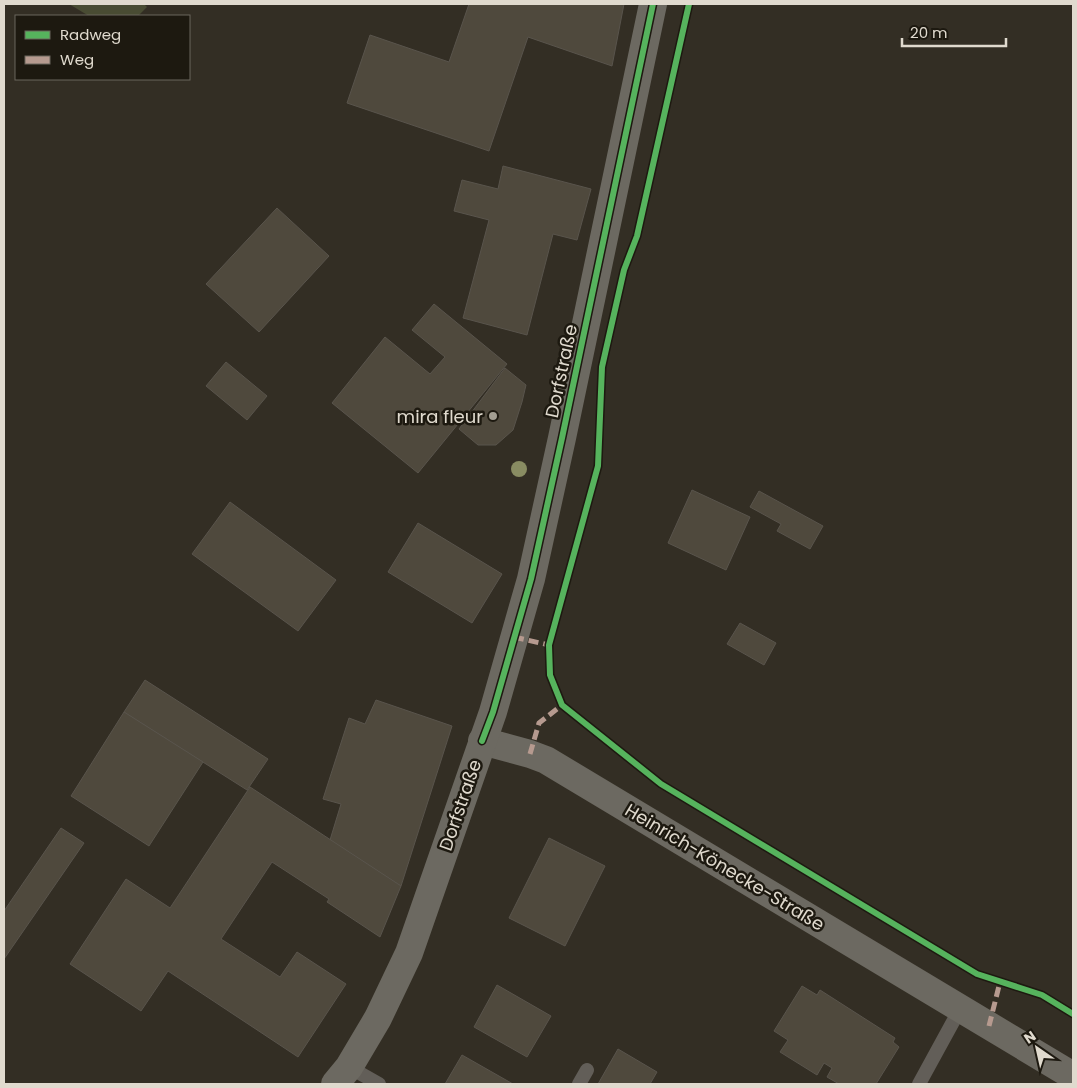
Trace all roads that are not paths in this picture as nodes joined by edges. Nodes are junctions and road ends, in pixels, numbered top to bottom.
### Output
1 (653, 4) edge
2 (482, 741) junction
3 (960, 1009) junction
4 (587, 1070) dead end
5 (342, 1076) edge
6 (1073, 1076) edge
7 (379, 1084) edge
8 (579, 1084) edge
9 (919, 1084) edge

1 - 2 main road, Dorfstraße
2 - 3 main road, Heinrich-Könecke-Straße
2 - 5 main road, Dorfstraße
3 - 6 main road, Heinrich-Könecke-Straße
3 - 9 lane
4 - 8 lane
5 - 7 lane, Dorfstraße

